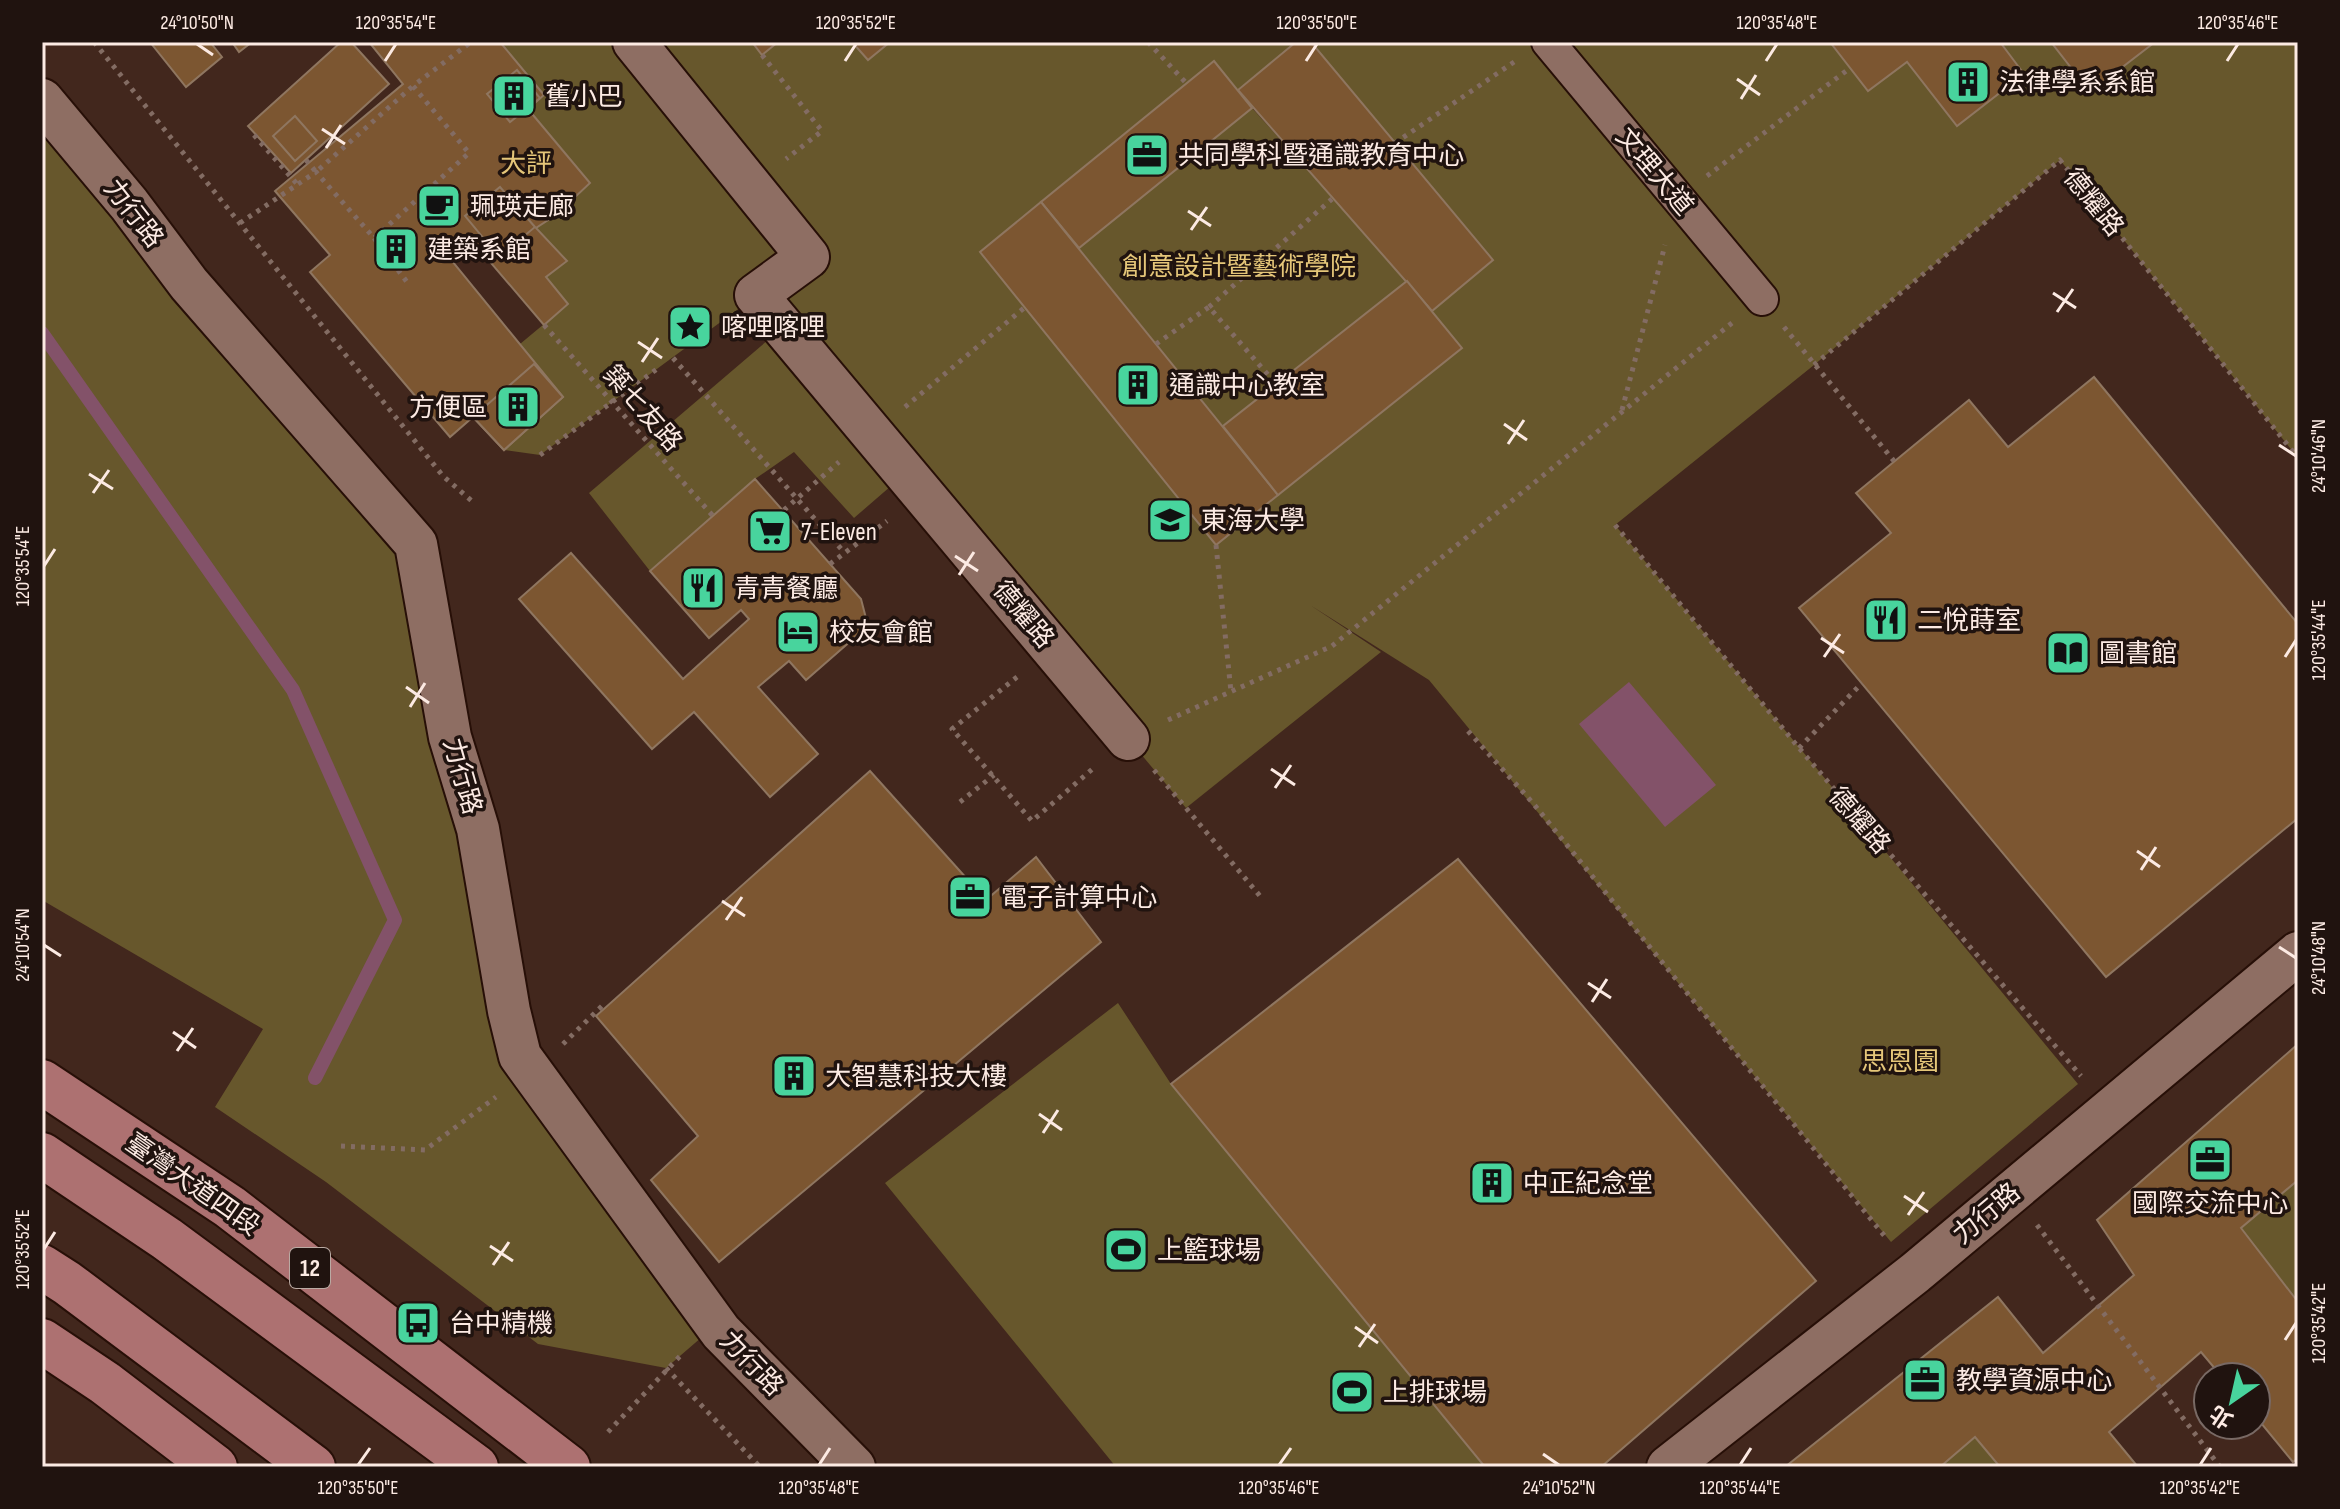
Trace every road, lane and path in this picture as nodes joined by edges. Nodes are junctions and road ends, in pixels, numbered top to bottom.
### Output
1 (471, 42) edge
2 (634, 42) edge
3 (1148, 42) edge
4 (1548, 42) edge
5 (96, 43) edge
6 (762, 55) dead end
7 (1850, 68) dead end
8 (1486, 81) dead end
9 (1187, 84) dead end
10 (413, 86) junction
11 (42, 100) edge
12 (254, 135) dead end
13 (1395, 143) dead end
14 (306, 160) dead end
15 (316, 172) junction
16 (298, 186) junction
17 (751, 187) junction
18 (1678, 198) junction
19 (1332, 199) dead end
20 (240, 223) junction
21 (374, 238) junction
22 (410, 286) dead end
23 (1762, 299) joint
24 (1209, 307) junction
25 (1024, 308) dead end
26 (544, 325) dead end
27 (1156, 344) dead end
28 (673, 358) dead end
29 (657, 369) dead end
30 (1276, 384) dead end
31 (1622, 412) junction
32 (872, 433) junction
33 (540, 455) dead end
34 (2298, 458) edge
35 (1894, 461) dead end
36 (923, 494) junction
37 (796, 499) junction
38 (473, 502) dead end
39 (784, 510) dead end
40 (713, 516) dead end
41 (1615, 525) dead end
42 (1216, 545) dead end
43 (844, 552) junction
44 (830, 564) dead end
45 (1052, 649) junction
46 (1862, 683) dead end
47 (1231, 692) junction
48 (1468, 731) dead end
49 (1128, 739) junction
50 (1799, 748) junction
51 (994, 775) junction
52 (960, 802) dead end
53 (1260, 896) dead end
54 (2298, 953) edge
55 (602, 1006) dead end
56 (562, 1046) dead end
57 (42, 1082) edge
58 (501, 1094) dead end
59 (2110, 1110) junction
60 (341, 1146) dead end
61 (42, 1155) edge
62 (2009, 1194) junction
63 (42, 1267) edge
64 (1915, 1273) junction
65 (42, 1341) edge
66 (687, 1349) dead end
67 (666, 1368) junction
68 (608, 1432) dead end
69 (215, 1467) edge
70 (313, 1467) edge
71 (476, 1467) edge
72 (568, 1467) edge
73 (760, 1467) edge
74 (854, 1467) edge
75 (1668, 1467) edge
76 (2220, 1467) edge

1 - 10 path
2 - 17 street
3 - 9 path
4 - 18 street, 文理大道
5 - 20 path
6 - 17 path
7 - 18 path
8 - 13 path
10 - 15 path
10 - 21 path
11 - 74 street, 力行路
12 - 16 path
14 - 15 path
15 - 16 path
15 - 21 path
16 - 20 path
17 - 32 street, 德耀路
18 - 23 street, 文理大道
18 - 31 path
19 - 24 path
20 - 38 path
21 - 22 path
23 - 31 path
24 - 27 path
24 - 30 path
25 - 32 path
26 - 40 path, 築七友路
28 - 37 path
29 - 33 path
31 - 47 path
32 - 36 street, 德耀路
32 - 37 path
34 - 35 path, 德耀路
36 - 43 path
36 - 45 street, 德耀路
37 - 39 path
37 - 43 path
41 - 50 path, 德耀路
42 - 47 path
43 - 44 path
45 - 49 street, 德耀路
45 - 51 path
46 - 50 path
47 - 49 path
48 - 64 path
49 - 51 path
49 - 53 path
50 - 59 path, 德耀路
51 - 52 path
54 - 59 street, 力行路
55 - 56 path
57 - 72 main road, 臺灣大道四段 / 12
58 - 60 path
59 - 62 street, 力行路
61 - 71 main road, 12
62 - 64 street, 力行路
62 - 76 path
63 - 70 main road
64 - 75 street, 力行路
65 - 69 main road
66 - 67 path
67 - 68 path
67 - 73 path

